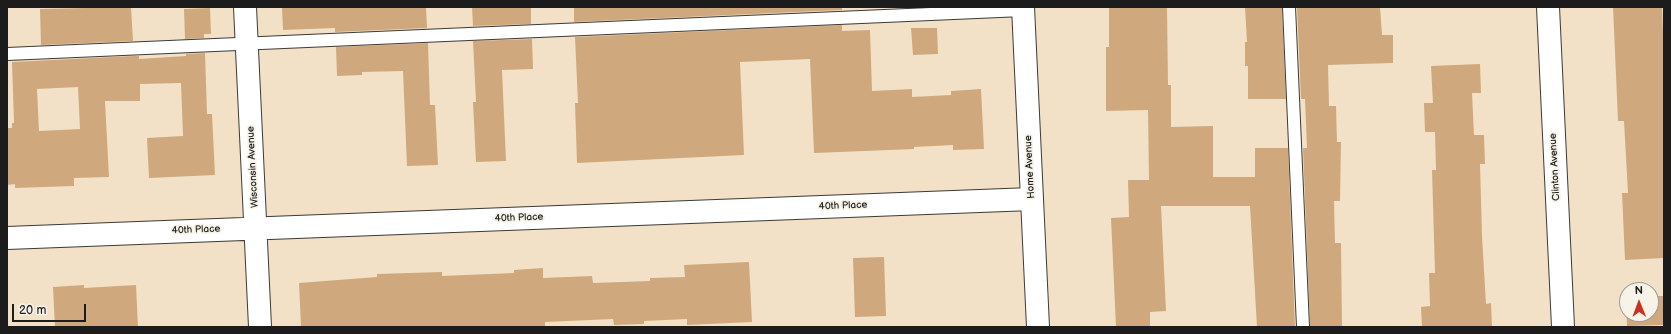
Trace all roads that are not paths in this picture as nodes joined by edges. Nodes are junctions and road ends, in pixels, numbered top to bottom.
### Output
1 (245, 7) edge
2 (1289, 7) edge
3 (1548, 7) edge
4 (1023, 8) edge
5 (247, 44) junction
6 (7, 54) edge
7 (1032, 200) junction
8 (256, 228) junction
9 (7, 238) edge
10 (260, 327) edge
11 (1038, 327) edge
12 (1303, 327) edge
13 (1563, 327) edge

1 - 5 street, Wisconsin Avenue
2 - 12 lane
3 - 13 street, Clinton Avenue
4 - 5 lane
4 - 7 street, Home Avenue
5 - 6 lane
5 - 8 street, Wisconsin Avenue
7 - 8 street, 40th Place
7 - 11 street, Home Avenue
8 - 9 street, 40th Place
8 - 10 street, Wisconsin Avenue

